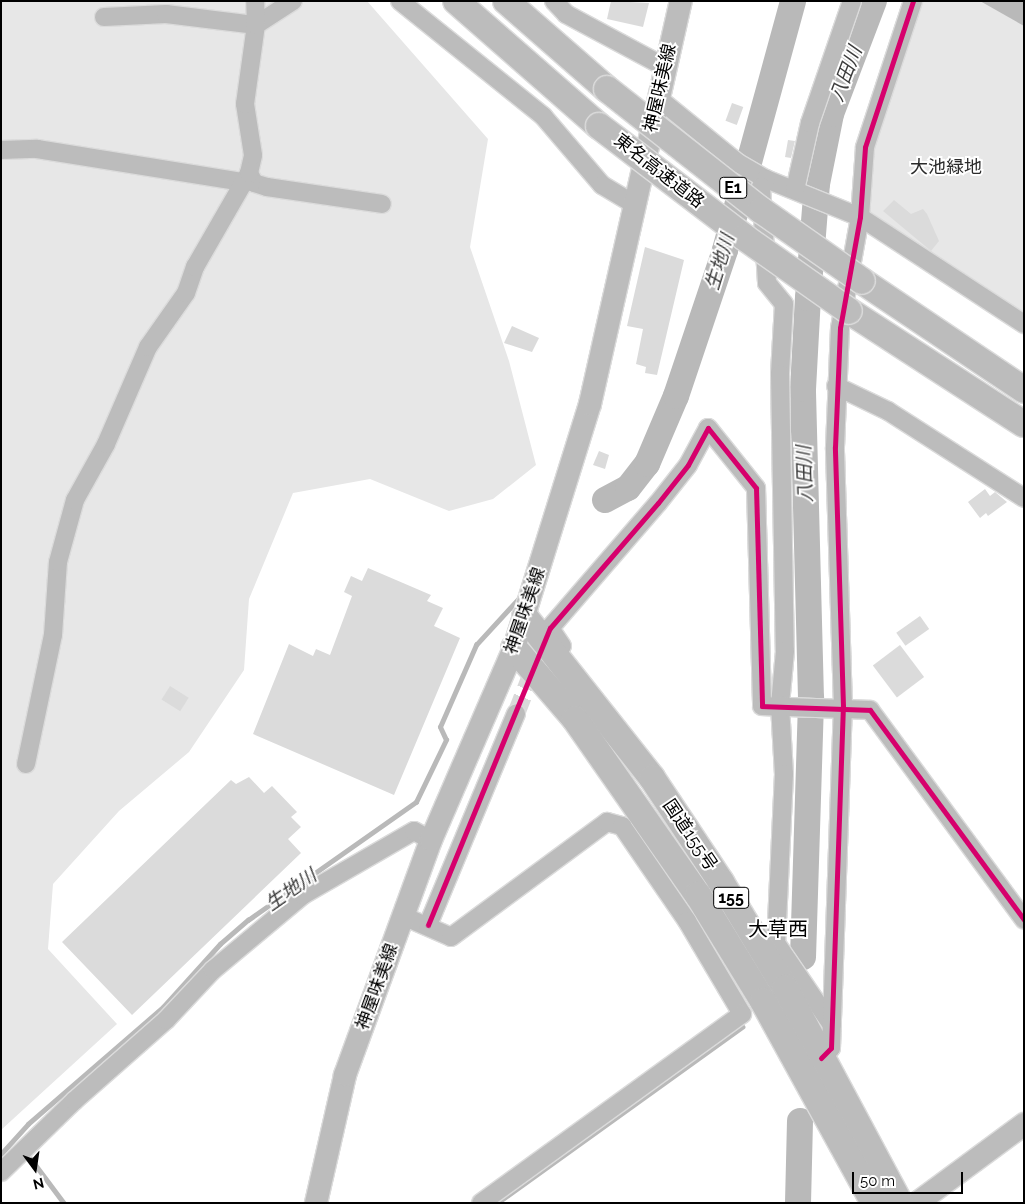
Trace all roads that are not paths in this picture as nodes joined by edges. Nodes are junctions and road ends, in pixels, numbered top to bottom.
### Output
1 (255, 1) edge
2 (293, 1) edge
3 (400, 1) edge
4 (456, 1) edge
5 (506, 1) edge
6 (554, 1) edge
7 (680, 1) edge
8 (852, 1) edge
9 (913, 1) edge
10 (104, 17) dead end
11 (256, 25) junction
12 (665, 67) junction
13 (658, 98) junction
14 (1, 150) edge
15 (246, 178) junction
16 (766, 179) junction
17 (795, 190) junction
18 (382, 204) dead end
19 (634, 204) junction
20 (860, 217) junction
21 (1024, 324) edge
22 (836, 386) junction
23 (1024, 390) edge
24 (1024, 424) edge
25 (1024, 498) edge
26 (525, 617) junction
27 (514, 648) junction
28 (783, 705) junction
29 (839, 706) junction
30 (516, 714) tunnel mouth
31 (26, 764) dead end
32 (432, 840) junction
33 (404, 916) junction
34 (1024, 920) edge
35 (428, 925) junction
36 (774, 954) junction
37 (832, 1025) junction
38 (821, 1058) junction
39 (1024, 1124) edge
40 (1, 1172) edge
41 (316, 1203) edge
42 (481, 1203) edge
43 (874, 1203) edge
44 (900, 1203) edge
45 (917, 1203) edge

1 - 11 street
2 - 11 street
3 - 19 street
4 - 24 highway, 東名高速道路 / E1, bridge
5 - 23 highway, 東名高速道路 / E1, bridge
6 - 12 street
7 - 12 main road, 神屋味美線
8 - 17 street
9 - 20 street
10 - 11 street
11 - 15 street
12 - 13 main road, 神屋味美線
13 - 16 street
13 - 19 main road, 神屋味美線
14 - 15 street
15 - 18 street
15 - 31 street
16 - 17 street
16 - 28 street
17 - 20 street
19 - 26 main road, 神屋味美線
20 - 21 street
20 - 22 street
22 - 25 street
22 - 29 street
26 - 27 main road, 神屋味美線
26 - 36 highway, 国道155号 / 155
27 - 32 main road, 神屋味美線
27 - 43 highway, 国道155号 / 155
28 - 29 street
28 - 36 street
28 - 36 street
29 - 34 street
29 - 37 street
30 - 35 street
32 - 33 main road, 神屋味美線
32 - 40 street
33 - 35 street
33 - 41 main road, 神屋味美線
35 - 42 street
36 - 37 street
36 - 38 highway, 国道155号 / 155
37 - 38 street
38 - 44 highway, 国道155号 / 155
39 - 45 main road

